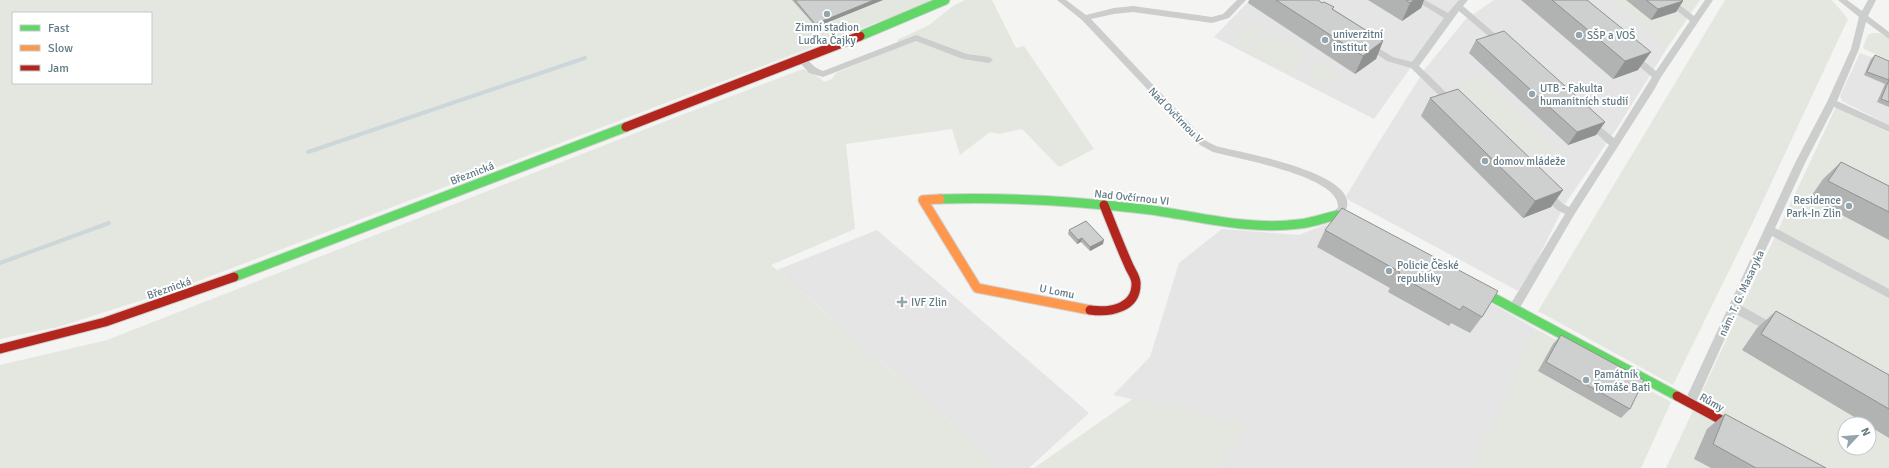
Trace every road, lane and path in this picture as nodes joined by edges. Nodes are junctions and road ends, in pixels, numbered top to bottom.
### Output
1 (945, 0) edge
2 (1061, 0) edge
3 (1242, 0) edge
4 (1419, 0) edge
5 (1668, 0) edge
6 (1709, 0) edge
7 (1842, 0) edge
8 (1872, 0) edge
9 (1461, 3) edge
10 (1449, 17) junction
11 (1863, 17) junction
12 (1084, 18) junction
13 (1695, 21) junction
14 (1889, 36) edge
15 (1359, 40) edge
16 (1508, 48) edge
17 (1628, 53) edge
18 (801, 59) junction
19 (989, 60) dead end
20 (1414, 66) junction
21 (1657, 76) junction
22 (1832, 102) junction
23 (1457, 107) edge
24 (1580, 113) edge
25 (1889, 129) edge
26 (1614, 144) junction
27 (1539, 187) edge
28 (923, 200) joint
29 (1104, 206) junction
30 (1571, 212) junction
31 (1337, 215) junction
32 (1364, 230) edge
33 (1770, 230) junction
34 (1467, 283) edge
35 (1889, 294) edge
36 (1734, 307) junction
37 (1514, 308) junction
38 (1781, 334) edge
39 (0, 349) edge
40 (1690, 403) junction
41 (1746, 434) edge

1 - 18 street, Březnická
2 - 12 street, Nad Ovčírnou V
3 - 12 street
4 - 10 street
5 - 13 street
6 - 13 street
7 - 11 street
8 - 11 street, nám. T. G. Masaryka
9 - 10 street
9 - 16 street
10 - 20 street
11 - 14 street
11 - 22 street, nám. T. G. Masaryka
12 - 31 street, Nad Ovčírnou V
13 - 21 street
15 - 20 street
17 - 21 street
18 - 19 street
18 - 39 street, Březnická
20 - 23 street
21 - 26 street
22 - 25 street
22 - 33 street, nám. T. G. Masaryka
24 - 26 street
26 - 30 street
27 - 30 street
28 - 29 street, Nad Ovčírnou VI
28 - 29 street, U Lomu
29 - 31 street, Nad Ovčírnou VI
30 - 37 street
31 - 32 street
33 - 35 street
33 - 36 street, nám. T. G. Masaryka
34 - 37 street
36 - 38 street
36 - 40 street, nám. T. G. Masaryka
37 - 40 street
40 - 41 street, Růmy

